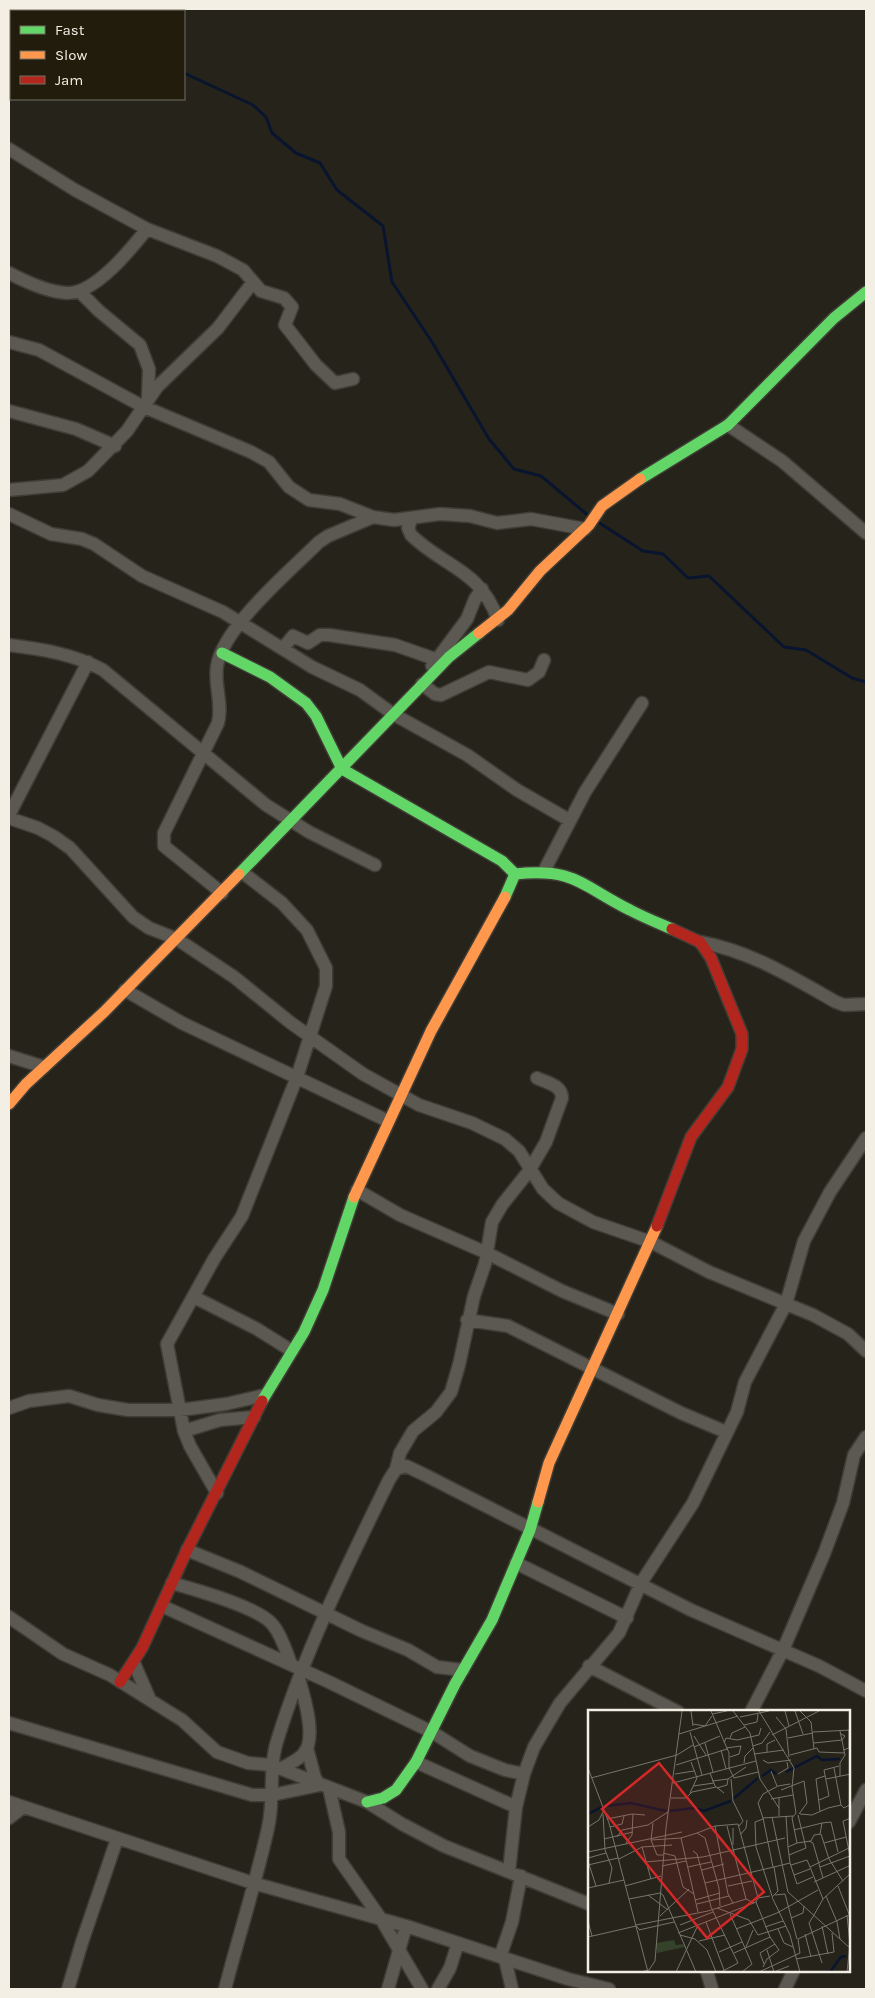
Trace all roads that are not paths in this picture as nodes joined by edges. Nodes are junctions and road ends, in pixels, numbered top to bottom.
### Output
1 (9, 149) edge
2 (147, 230) junction
3 (9, 273) edge
4 (253, 282) junction
5 (80, 292) junction
6 (863, 298) edge
7 (9, 342) edge
8 (353, 379) dead end
9 (145, 402) junction
10 (9, 411) edge
11 (728, 424) junction
12 (114, 446) junction
13 (9, 490) edge
14 (9, 514) edge
15 (373, 516) junction
16 (412, 518) junction
17 (587, 527) junction
18 (866, 533) edge
19 (482, 589) junction
20 (498, 620) junction
21 (241, 623) junction
22 (9, 645) edge
23 (283, 648) junction
24 (222, 652) junction
25 (435, 659) junction
26 (544, 660) dead end
27 (88, 662) junction
28 (425, 681) junction
29 (642, 703) dead end
30 (393, 714) junction
31 (203, 755) junction
32 (342, 769) junction
33 (9, 816) edge
34 (570, 820) junction
35 (291, 822) junction
36 (375, 865) dead end
37 (544, 871) junction
38 (242, 872) junction
39 (515, 874) junction
40 (222, 893) junction
41 (177, 939) junction
42 (700, 942) junction
43 (125, 990) junction
44 (866, 1004) edge
45 (309, 1036) junction
46 (9, 1056) edge
47 (44, 1067) junction
48 (297, 1077) junction
49 (537, 1078) dead end
50 (399, 1096) junction
51 (9, 1104) edge
52 (388, 1121) junction
53 (866, 1138) edge
54 (529, 1171) junction
55 (357, 1190) junction
56 (651, 1242) junction
57 (487, 1253) junction
58 (194, 1297) junction
59 (786, 1304) junction
60 (618, 1314) junction
61 (468, 1320) junction
62 (861, 1340) edge
63 (292, 1351) junction
64 (866, 1351) edge
65 (592, 1366) junction
66 (265, 1395) junction
67 (9, 1408) edge
68 (180, 1410) junction
69 (254, 1416) junction
70 (184, 1431) junction
71 (726, 1432) junction
72 (866, 1437) edge
73 (396, 1469) junction
74 (217, 1492) junction
75 (530, 1530) junction
76 (187, 1550) junction
77 (516, 1563) junction
78 (641, 1583) junction
79 (172, 1584) junction
80 (162, 1606) junction
81 (325, 1613) junction
82 (9, 1618) edge
83 (627, 1618) junction
84 (783, 1650) junction
85 (134, 1663) junction
86 (588, 1666) junction
87 (463, 1670) junction
88 (298, 1671) junction
89 (120, 1682) junction
90 (866, 1691) edge
91 (150, 1701) junction
92 (674, 1710) edge
93 (752, 1710) edge
94 (9, 1723) edge
95 (432, 1732) junction
96 (308, 1748) junction
97 (416, 1762) junction
98 (276, 1767) junction
99 (524, 1774) junction
100 (325, 1787) junction
101 (866, 1790) edge
102 (272, 1795) junction
103 (854, 1799) edge
104 (9, 1802) edge
105 (367, 1802) junction
106 (24, 1807) junction
107 (516, 1807) junction
108 (850, 1817) edge
109 (9, 1818) edge
110 (118, 1839) junction
111 (509, 1871) junction
112 (522, 1876) junction
113 (253, 1883) junction
114 (588, 1904) edge
115 (381, 1919) junction
116 (406, 1926) junction
117 (458, 1943) junction
118 (399, 1952) junction
119 (502, 1958) junction
120 (707, 1973) edge
121 (793, 1973) edge
122 (68, 1989) edge
123 (225, 1989) edge
124 (388, 1989) edge
125 (422, 1989) edge
126 (438, 1989) edge
127 (512, 1989) edge
128 (609, 1989) edge
129 (712, 1989) edge
130 (785, 1989) edge

1 - 2 street
2 - 4 street
2 - 5 street
3 - 5 street
4 - 8 street
4 - 9 street
5 - 9 street
6 - 11 street
7 - 9 street
9 - 12 street
9 - 15 street
10 - 12 street
11 - 17 street
11 - 18 street
12 - 13 street
14 - 21 street
15 - 16 street
15 - 21 street
16 - 17 street
16 - 19 street
17 - 20 street
19 - 20 street
19 - 25 street
20 - 28 street
21 - 23 street
21 - 24 street
22 - 27 street
23 - 25 street
23 - 30 street
24 - 31 street
24 - 32 street
25 - 28 street
26 - 28 street
27 - 31 street
27 - 33 street
28 - 30 street
29 - 34 street
30 - 32 street
30 - 34 street
31 - 35 street
31 - 40 street
32 - 35 street
32 - 39 street
33 - 41 street
34 - 37 street
35 - 36 street
35 - 38 street
37 - 39 street
37 - 42 street
38 - 40 street
38 - 45 street
39 - 50 street
40 - 41 street
41 - 43 street
41 - 45 street
42 - 44 street
42 - 56 street
43 - 47 street
43 - 48 street
45 - 48 street
45 - 50 street
46 - 47 street
47 - 51 street
48 - 52 street
48 - 58 street
49 - 54 street
50 - 52 street
50 - 54 street
52 - 55 street
53 - 59 street
54 - 56 street
54 - 57 street
55 - 57 street
55 - 63 street
56 - 59 street
56 - 60 street
57 - 60 street
57 - 61 street
58 - 63 street
58 - 68 street
59 - 62 street
59 - 71 street
60 - 65 street
61 - 65 street
61 - 73 street
62 - 64 street
63 - 66 street
65 - 71 street
65 - 75 street
66 - 68 street
66 - 69 street
67 - 68 street
68 - 70 street
69 - 70 street
69 - 74 street
70 - 74 street
71 - 78 street
72 - 84 street
73 - 75 street
73 - 81 street
74 - 76 street
75 - 77 street
75 - 78 street
76 - 79 street
76 - 81 street
77 - 83 street
77 - 87 street
78 - 83 street
78 - 84 street
79 - 80 street
79 - 88 street
80 - 85 street
80 - 88 street
81 - 87 street
81 - 88 street
82 - 89 street
83 - 86 street
84 - 90 street
84 - 93 street
85 - 89 street
85 - 91 street
86 - 92 street
86 - 99 street
87 - 95 street
88 - 95 street
88 - 96 street
88 - 98 street
89 - 91 street
91 - 98 street
94 - 102 street
95 - 97 street
95 - 99 street
96 - 98 street
96 - 100 street
97 - 105 street
97 - 107 street
98 - 100 street
98 - 102 street
99 - 107 street
100 - 102 street
100 - 105 street
100 - 115 street
101 - 103 street
102 - 113 street
103 - 108 street
104 - 106 street
105 - 111 street
106 - 109 street
106 - 110 street
107 - 111 street
110 - 113 street
110 - 122 street
111 - 112 street
112 - 114 street
112 - 119 street
113 - 115 street
113 - 123 street
115 - 116 street
115 - 118 street
116 - 117 street
116 - 118 street
117 - 119 street
117 - 126 street
118 - 124 street
118 - 125 street
119 - 127 street
119 - 128 street
120 - 129 street
121 - 130 street

